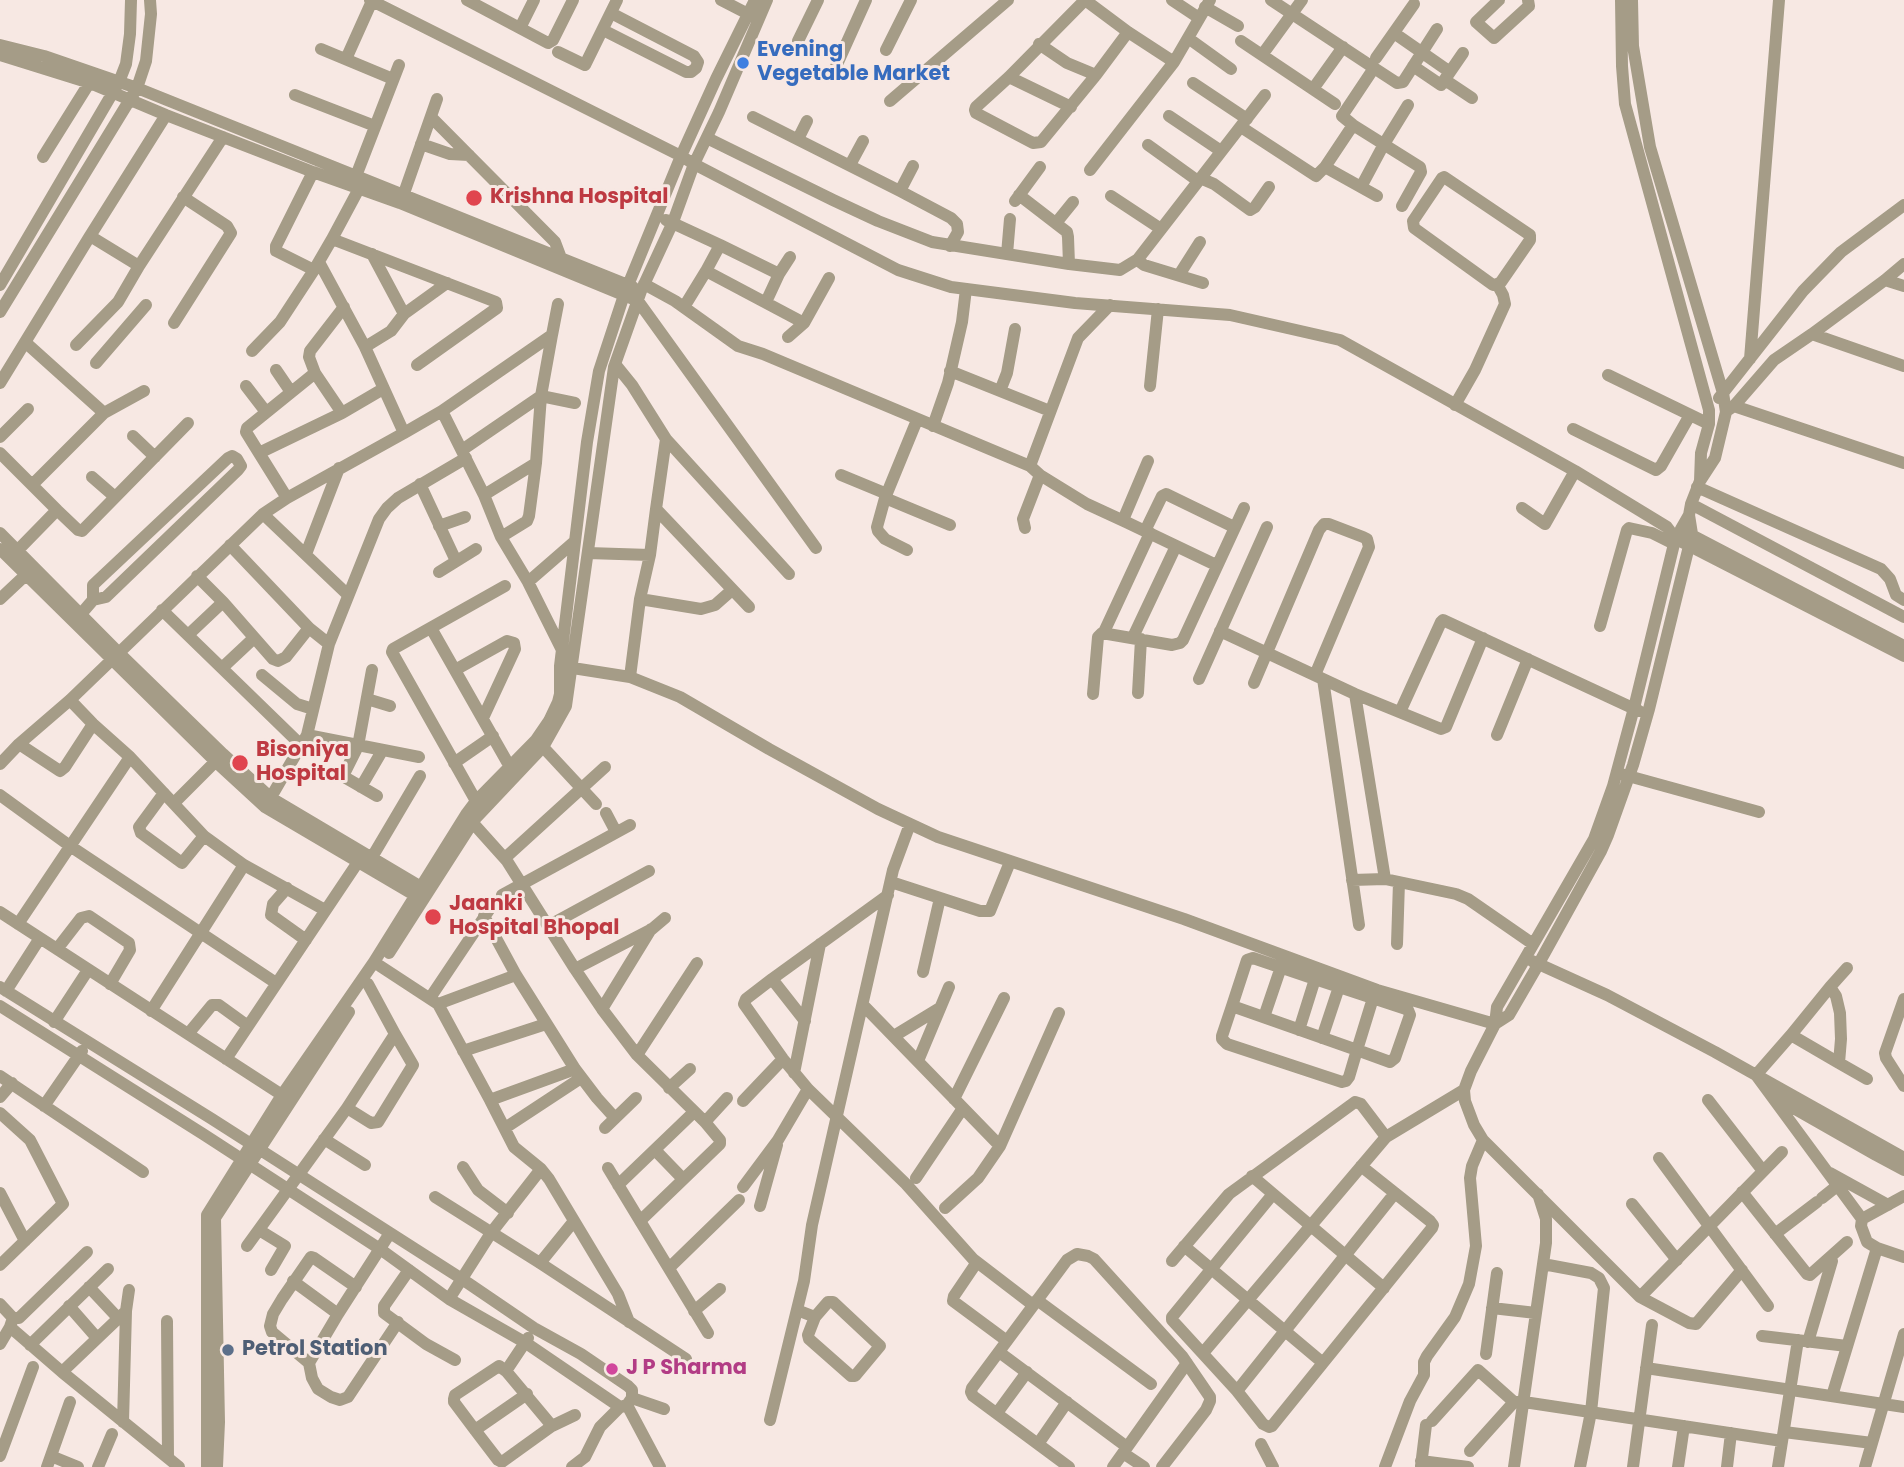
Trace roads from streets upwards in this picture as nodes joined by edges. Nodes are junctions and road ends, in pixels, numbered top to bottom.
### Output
1 (131, 0) edge
2 (150, 0) edge
3 (371, 0) edge
4 (467, 0) edge
5 (534, 0) edge
6 (573, 0) edge
7 (617, 0) edge
8 (721, 0) edge
9 (818, 0) edge
10 (866, 0) edge
11 (1008, 0) edge
12 (1085, 0) edge
13 (1172, 0) edge
14 (1271, 0) edge
15 (1302, 0) edge
16 (1499, 0) edge
17 (1528, 0) edge
18 (1621, 0) edge
19 (1632, 0) edge
20 (1779, 0) edge
21 (906, 2) edge
22 (1414, 4) dead end
23 (756, 6) edge
24 (1205, 8) edge
25 (611, 13) junction
26 (1292, 13) junction
27 (1238, 26) dead end
28 (520, 29) junction
29 (1437, 29) dead end
30 (603, 30) junction
31 (1128, 32) junction
32 (1394, 33) junction
33 (1188, 38) junction
34 (798, 41) dead end
35 (1241, 41) dead end
36 (1039, 44) junction
37 (0, 45) edge
38 (1342, 47) junction
39 (321, 49) dead end
40 (886, 50) dead end
41 (558, 52) dead end
42 (1422, 53) junction
43 (1463, 53) dead end
44 (0, 55) edge
45 (1262, 55) junction
46 (346, 60) junction
47 (1174, 61) junction
48 (1375, 63) junction
49 (399, 65) dead end
50 (1413, 66) junction
51 (696, 68) junction
52 (1231, 68) dead end
53 (834, 71) dead end
54 (1096, 75) junction
55 (1448, 76) junction
56 (1009, 77) junction
57 (92, 78) junction
58 (393, 79) junction
59 (716, 79) junction
60 (1193, 83) dead end
61 (116, 87) junction
62 (1313, 89) junction
63 (134, 94) junction
64 (295, 95) dead end
65 (1265, 95) dead end
66 (1472, 98) dead end
67 (437, 99) dead end
68 (890, 101) dead end
69 (1335, 104) dead end
70 (1408, 105) dead end
71 (1071, 107) junction
72 (166, 115) junction
73 (1169, 116) dead end
74 (431, 117) junction
75 (753, 117) dead end
76 (807, 121) dead end
77 (1244, 123) junction
78 (1353, 125) junction
79 (375, 126) junction
80 (223, 137) junction
81 (707, 138) junction
82 (798, 139) junction
83 (863, 141) dead end
84 (421, 144) junction
85 (1384, 144) junction
86 (1147, 145) dead end
87 (1221, 151) junction
88 (469, 155) junction
89 (681, 156) junction
90 (43, 157) dead end
91 (694, 164) junction
92 (849, 165) junction
93 (913, 166) dead end
94 (1040, 167) dead end
95 (1325, 167) junction
96 (1090, 170) dead end
97 (313, 172) junction
98 (1199, 179) junction
99 (360, 182) junction
100 (1269, 187) dead end
101 (1361, 187) junction
102 (900, 191) junction
103 (1111, 196) dead end
104 (1377, 196) dead end
105 (183, 197) junction
106 (402, 198) junction
107 (1073, 202) dead end
108 (1904, 205) edge
109 (1402, 206) dead end
110 (656, 216) junction
111 (1010, 219) dead end
112 (673, 222) junction
113 (1056, 223) junction
114 (1161, 229) junction
115 (90, 236) junction
116 (332, 239) junction
117 (1200, 242) dead end
118 (720, 245) junction
119 (950, 246) junction
120 (372, 254) junction
121 (1007, 254) junction
122 (790, 257) dead end
123 (561, 258) junction
124 (1138, 259) junction
125 (1069, 264) junction
126 (1904, 264) edge
127 (139, 266) junction
128 (316, 266) junction
129 (706, 271) junction
130 (779, 274) junction
131 (1179, 275) junction
132 (829, 278) dead end
133 (1885, 280) junction
134 (447, 283) junction
135 (1203, 283) dead end
136 (1497, 284) junction
137 (0, 285) edge
138 (1904, 286) edge
139 (966, 289) junction
140 (626, 290) junction
141 (641, 292) junction
142 (118, 302) junction
143 (766, 302) junction
144 (558, 304) dead end
145 (146, 305) dead end
146 (1110, 305) junction
147 (344, 307) junction
148 (684, 307) junction
149 (1157, 309) junction
150 (0, 312) edge
151 (404, 314) junction
152 (135, 318) junction
153 (174, 323) dead end
154 (804, 323) junction
155 (1015, 329) dead end
156 (1812, 334) junction
157 (552, 335) junction
158 (788, 337) dead end
159 (25, 342) junction
160 (365, 347) junction
161 (252, 352) dead end
162 (1751, 359) junction
163 (615, 364) junction
164 (416, 365) dead end
165 (1904, 366) edge
166 (276, 370) dead end
167 (950, 371) junction
168 (316, 373) junction
169 (1608, 375) dead end
170 (0, 383) edge
171 (246, 386) dead end
172 (1150, 386) dead end
173 (383, 390) junction
174 (144, 391) dead end
175 (1000, 391) junction
176 (291, 392) junction
177 (1723, 393) junction
178 (541, 396) junction
179 (1457, 400) junction
180 (575, 403) dead end
181 (28, 409) dead end
182 (1730, 409) junction
183 (442, 411) junction
184 (1050, 411) junction
185 (266, 412) junction
186 (104, 413) junction
187 (342, 413) junction
188 (1690, 415) junction
189 (1709, 418) junction
190 (917, 420) junction
191 (188, 423) dead end
192 (933, 426) junction
193 (1573, 429) dead end
194 (404, 433) junction
195 (133, 436) dead end
196 (0, 437) edge
197 (666, 439) junction
198 (0, 453) edge
199 (260, 453) junction
200 (464, 454) junction
201 (155, 457) junction
202 (1148, 460) dead end
203 (536, 463) junction
204 (1904, 463) edge
205 (1030, 466) junction
206 (340, 468) junction
207 (1574, 471) junction
208 (841, 475) dead end
209 (1041, 475) junction
210 (92, 477) dead end
211 (420, 484) junction
212 (1698, 484) junction
213 (32, 485) junction
214 (484, 495) junction
215 (886, 496) junction
216 (115, 497) junction
217 (287, 498) junction
218 (180, 502) junction
219 (1244, 508) dead end
220 (1522, 508) dead end
221 (656, 509) junction
222 (57, 510) junction
223 (1690, 510) junction
224 (263, 514) junction
225 (192, 516) junction
226 (465, 517) dead end
227 (1123, 520) junction
228 (950, 525) dead end
229 (439, 526) junction
230 (1234, 527) junction
231 (1267, 527) dead end
232 (1025, 528) dead end
233 (1148, 532) junction
234 (0, 533) edge
235 (1674, 536) junction
236 (501, 537) junction
237 (575, 542) junction
238 (230, 545) junction
239 (1176, 546) junction
240 (816, 548) dead end
241 (0, 549) edge
242 (476, 549) dead end
243 (907, 550) dead end
244 (17, 551) junction
245 (306, 554) junction
246 (588, 554) junction
247 (650, 555) junction
248 (456, 561) junction
249 (1216, 565) junction
250 (30, 571) junction
251 (439, 572) dead end
252 (789, 574) dead end
253 (197, 576) junction
254 (528, 582) junction
255 (505, 586) dead end
256 (732, 590) junction
257 (348, 595) junction
258 (0, 599) edge
259 (640, 599) junction
260 (93, 600) junction
261 (1904, 600) edge
262 (223, 602) junction
263 (1815, 606) junction
264 (748, 607) dead end
265 (162, 610) junction
266 (81, 614) junction
267 (1904, 617) edge
268 (1600, 626) dead end
269 (309, 628) junction
270 (431, 628) junction
271 (1220, 631) junction
272 (1104, 632) junction
273 (188, 635) junction
274 (254, 638) junction
275 (1137, 638) junction
276 (1483, 638) junction
277 (329, 644) junction
278 (1904, 646) edge
279 (562, 651) junction
280 (1267, 653) junction
281 (114, 656) junction
282 (1904, 656) edge
283 (1528, 659) junction
284 (566, 667) junction
285 (222, 668) junction
286 (372, 670) dead end
287 (455, 670) junction
288 (262, 675) dead end
289 (630, 677) junction
290 (1319, 677) junction
291 (1199, 679) dead end
292 (1254, 683) dead end
293 (1138, 693) dead end
294 (1093, 694) dead end
295 (1355, 694) junction
296 (367, 699) junction
297 (70, 700) junction
298 (390, 706) dead end
299 (1634, 708) junction
300 (313, 709) junction
301 (1400, 712) junction
302 (1648, 715) junction
303 (483, 718) junction
304 (93, 724) junction
305 (1497, 735) dead end
306 (493, 736) junction
307 (304, 740) junction
308 (19, 744) junction
309 (358, 746) junction
310 (543, 747) junction
311 (382, 751) junction
312 (130, 757) junction
313 (419, 757) dead end
314 (219, 758) junction
315 (454, 763) junction
316 (0, 764) edge
317 (510, 767) junction
318 (605, 767) dead end
319 (1623, 774) junction
320 (420, 776) dead end
321 (361, 787) junction
322 (582, 788) junction
323 (164, 793) junction
324 (0, 796) edge
325 (377, 796) dead end
326 (476, 801) junction
327 (268, 802) junction
328 (174, 803) junction
329 (596, 804) dead end
330 (1759, 812) dead end
331 (606, 813) dead end
332 (472, 822) junction
333 (910, 824) junction
334 (630, 825) dead end
335 (617, 832) junction
336 (204, 836) junction
337 (70, 846) junction
338 (505, 858) junction
339 (1010, 862) junction
340 (365, 863) junction
341 (244, 865) junction
342 (649, 871) dead end
343 (1385, 879) junction
344 (1352, 880) junction
345 (1399, 882) junction
346 (523, 885) junction
347 (287, 888) junction
348 (889, 888) junction
349 (423, 894) junction
350 (940, 898) junction
351 (325, 911) junction
352 (0, 912) edge
353 (484, 916) junction
354 (665, 918) dead end
355 (18, 924) junction
356 (1359, 925) dead end
357 (548, 926) junction
358 (652, 929) junction
359 (201, 933) junction
360 (40, 938) junction
361 (306, 940) junction
362 (820, 944) junction
363 (1397, 944) dead end
364 (1533, 944) junction
365 (57, 949) junction
366 (1526, 958) junction
367 (697, 963) dead end
368 (1538, 965) junction
369 (380, 966) junction
370 (1280, 967) junction
371 (1847, 968) dead end
372 (575, 969) junction
373 (88, 970) junction
374 (923, 972) dead end
375 (516, 975) junction
376 (772, 979) junction
377 (1315, 979) junction
378 (1333, 981) junction
379 (110, 984) junction
380 (276, 984) junction
381 (368, 984) junction
382 (949, 987) dead end
383 (1830, 987) junction
384 (3, 989) edge
385 (1004, 998) dead end
386 (1373, 998) junction
387 (1904, 999) edge
388 (434, 1001) junction
389 (863, 1005) junction
390 (0, 1006) edge
391 (1232, 1006) junction
392 (940, 1007) junction
393 (602, 1009) junction
394 (151, 1011) junction
395 (1059, 1013) dead end
396 (1264, 1017) junction
397 (805, 1021) junction
398 (54, 1022) junction
399 (546, 1024) junction
400 (1495, 1024) junction
401 (248, 1026) junction
402 (1299, 1030) junction
403 (188, 1034) junction
404 (395, 1034) junction
405 (1791, 1035) junction
406 (894, 1036) junction
407 (1322, 1038) junction
408 (88, 1042) junction
409 (463, 1051) junction
410 (1357, 1051) junction
411 (637, 1055) junction
412 (79, 1056) junction
413 (226, 1059) junction
414 (783, 1059) junction
415 (918, 1061) junction
416 (1839, 1063) junction
417 (690, 1069) dead end
418 (794, 1073) junction
419 (578, 1074) junction
420 (1756, 1075) junction
421 (0, 1076) edge
422 (1867, 1079) dead end
423 (12, 1083) junction
424 (1904, 1086) edge
425 (669, 1088) junction
426 (808, 1089) junction
427 (1464, 1090) junction
428 (282, 1095) junction
429 (1772, 1095) junction
430 (0, 1097) edge
431 (636, 1098) dead end
432 (727, 1098) dead end
433 (491, 1100) junction
434 (1708, 1100) dead end
435 (743, 1101) dead end
436 (959, 1103) junction
437 (44, 1105) junction
438 (347, 1108) junction
439 (694, 1112) junction
440 (0, 1113) edge
441 (837, 1117) junction
442 (615, 1118) junction
443 (705, 1122) junction
444 (505, 1128) junction
445 (605, 1128) dead end
446 (1799, 1135) junction
447 (1386, 1137) junction
448 (324, 1139) junction
449 (778, 1140) junction
450 (1483, 1140) junction
451 (1000, 1146) junction
452 (256, 1147) junction
453 (654, 1150) junction
454 (1878, 1150) junction
455 (1660, 1158) dead end
456 (1904, 1158) edge
457 (246, 1162) junction
458 (365, 1165) dead end
459 (1361, 1166) junction
460 (463, 1167) dead end
461 (608, 1168) dead end
462 (541, 1170) junction
463 (1904, 1170) edge
464 (1763, 1171) junction
465 (1827, 1171) junction
466 (143, 1172) dead end
467 (298, 1175) junction
468 (1252, 1176) junction
469 (916, 1178) dead end
470 (683, 1179) junction
471 (618, 1185) junction
472 (743, 1186) dead end
473 (1837, 1186) junction
474 (287, 1189) junction
475 (1742, 1192) junction
476 (0, 1193) edge
477 (1395, 1193) junction
478 (1537, 1193) junction
479 (1273, 1194) junction
480 (1904, 1196) edge
481 (435, 1197) dead end
482 (739, 1200) dead end
483 (1632, 1204) dead end
484 (1888, 1205) junction
485 (760, 1206) dead end
486 (945, 1208) dead end
487 (508, 1213) junction
488 (1862, 1219) junction
489 (574, 1221) junction
490 (640, 1221) junction
491 (1311, 1226) junction
492 (1710, 1226) junction
493 (259, 1230) junction
494 (390, 1233) junction
495 (491, 1233) junction
496 (1775, 1234) junction
497 (25, 1241) junction
498 (1847, 1242) dead end
499 (247, 1246) dead end
500 (1184, 1246) junction
501 (1877, 1248) junction
502 (380, 1249) junction
503 (87, 1252) dead end
504 (1345, 1255) junction
505 (1904, 1257) edge
506 (1676, 1260) junction
507 (1172, 1261) dead end
508 (1832, 1261) dead end
509 (977, 1262) junction
510 (540, 1263) junction
511 (1543, 1264) junction
512 (0, 1265) edge
513 (669, 1268) junction
514 (108, 1269) dead end
515 (1211, 1269) junction
516 (271, 1270) dead end
517 (409, 1270) junction
518 (1742, 1270) junction
519 (1497, 1273) dead end
520 (462, 1279) junction
521 (293, 1281) junction
522 (356, 1286) junction
523 (89, 1287) junction
524 (1384, 1288) junction
525 (720, 1289) dead end
526 (129, 1290) dead end
527 (1640, 1297) junction
528 (449, 1299) junction
529 (1248, 1300) junction
530 (1035, 1303) junction
531 (0, 1304) edge
532 (69, 1306) junction
533 (1768, 1306) dead end
534 (1492, 1308) junction
535 (797, 1310) junction
536 (694, 1311) junction
537 (1536, 1313) junction
538 (338, 1314) junction
539 (122, 1315) junction
540 (815, 1317) junction
541 (167, 1321) dead end
542 (11, 1322) junction
543 (398, 1322) junction
544 (629, 1322) junction
545 (1652, 1325) dead end
546 (534, 1328) junction
547 (1285, 1331) junction
548 (212, 1332) junction
549 (708, 1333) dead end
550 (1904, 1334) edge
551 (1762, 1336) dead end
552 (97, 1338) junction
553 (1803, 1341) junction
554 (526, 1343) junction
555 (0, 1344) edge
556 (30, 1345) junction
557 (1003, 1346) junction
558 (1847, 1346) junction
559 (1203, 1353) junction
560 (1486, 1353) dead end
561 (582, 1354) junction
562 (686, 1359) dead end
563 (455, 1360) dead end
564 (309, 1363) junction
565 (1187, 1363) junction
566 (1323, 1363) junction
567 (33, 1367) dead end
568 (1646, 1368) junction
569 (506, 1371) junction
570 (62, 1372) junction
571 (1027, 1372) junction
572 (571, 1373) junction
573 (1151, 1384) dead end
574 (1790, 1390) junction
575 (1237, 1391) junction
576 (527, 1394) junction
577 (1832, 1396) junction
578 (70, 1402) dead end
579 (1067, 1402) junction
580 (1519, 1402) junction
581 (626, 1403) junction
582 (1883, 1404) junction
583 (1904, 1407) edge
584 (664, 1409) dead end
585 (1591, 1412) junction
586 (997, 1413) junction
587 (575, 1415) dead end
588 (1639, 1419) junction
589 (769, 1420) dead end
590 (123, 1422) junction
591 (552, 1426) junction
592 (1684, 1426) junction
593 (475, 1430) junction
594 (1731, 1433) junction
595 (113, 1434) dead end
596 (1783, 1436) junction
597 (1872, 1443) junction
598 (1038, 1444) junction
599 (1261, 1444) dead end
600 (1125, 1450) junction
601 (0, 1456) edge
602 (167, 1458) junction
603 (1470, 1461) edge
604 (49, 1462) edge
605 (1421, 1464) edge
606 (78, 1467) edge
607 (98, 1467) edge
608 (179, 1467) edge
609 (207, 1467) edge
610 (218, 1467) edge
611 (572, 1467) edge
612 (660, 1467) edge
613 (1069, 1467) edge
614 (1113, 1467) edge
615 (1144, 1467) edge
616 (1162, 1467) edge
617 (1273, 1467) edge
618 (1385, 1467) edge
619 (1514, 1467) edge
620 (1580, 1467) edge
621 (1633, 1467) edge
622 (1678, 1467) edge
623 (1727, 1467) edge
624 (1778, 1467) edge
625 (1865, 1467) edge

1 - 61 street
2 - 63 street
3 - 46 street
3 - 89 street
4 - 28 street
5 - 28 street
6 - 28 street
7 - 25 street
8 - 23 street
9 - 34 street
10 - 53 street
11 - 68 street
12 - 31 street
12 - 36 street
13 - 24 street
14 - 26 street
15 - 26 street
16 - 17 street
18 - 189 street
19 - 177 street
20 - 162 street
21 - 40 street
22 - 32 street
23 - 59 street
23 - 81 street
24 - 27 street
24 - 33 street
25 - 30 street
25 - 51 street
26 - 38 street
26 - 45 street
29 - 42 street
30 - 41 street
30 - 51 street
31 - 47 street
31 - 54 street
32 - 42 street
32 - 48 street
33 - 47 street
33 - 52 street
35 - 45 street
36 - 54 street
36 - 56 street
37 - 57 street
38 - 48 street
38 - 62 street
39 - 46 street
42 - 50 street
42 - 55 street
43 - 55 street
44 - 57 street
45 - 62 street
46 - 58 street
47 - 96 street
48 - 50 street
48 - 78 street
49 - 58 street
50 - 55 street
51 - 59 street
54 - 71 street
55 - 66 street
56 - 71 street
56 - 71 street
57 - 61 street
57 - 90 street
58 - 79 street
59 - 89 street
60 - 77 street
61 - 63 street
61 - 137 street
62 - 69 street
63 - 72 street
63 - 99 street
63 - 150 street
64 - 79 street
65 - 77 street
67 - 74 street
70 - 85 street
72 - 80 street
72 - 115 street
73 - 87 street
74 - 84 street
74 - 88 street
75 - 82 street
76 - 82 street
77 - 87 street
77 - 95 street
78 - 85 street
78 - 95 street
79 - 99 street
80 - 97 street
80 - 105 street
81 - 91 street
81 - 119 street
82 - 92 street
83 - 92 street
84 - 88 street
84 - 106 street
85 - 101 street
85 - 109 street
86 - 98 street
87 - 98 street
88 - 123 street
89 - 91 street
89 - 110 street
91 - 112 street
91 - 139 street
92 - 102 street
93 - 102 street
94 - 113 street
95 - 101 street
97 - 99 street
97 - 128 street
98 - 100 street
98 - 114 street
99 - 106 street
99 - 116 street
101 - 104 street
102 - 119 street
103 - 114 street
105 - 127 street
105 - 153 street
106 - 123 street
106 - 140 street
107 - 113 street
108 - 162 street
110 - 112 street
110 - 140 street
111 - 121 street
112 - 118 street
112 - 141 street
113 - 125 street
114 - 124 street
115 - 127 street
115 - 159 street
116 - 120 street
116 - 128 street
117 - 131 street
118 - 129 street
118 - 130 street
119 - 121 street
120 - 134 street
120 - 151 street
121 - 125 street
122 - 130 street
123 - 140 street
124 - 125 street
124 - 131 street
126 - 133 street
127 - 142 street
128 - 147 street
128 - 161 street
129 - 143 street
129 - 148 street
130 - 143 street
131 - 135 street
132 - 154 street
133 - 138 street
133 - 156 street
134 - 151 street
134 - 164 street
136 - 136 street
136 - 179 street
139 - 146 street
139 - 167 street
140 - 141 street
140 - 237 street
141 - 148 street
141 - 163 street
141 - 240 street
142 - 152 street
142 - 152 street
143 - 154 street
144 - 157 street
145 - 152 street
146 - 149 street
146 - 184 street
147 - 160 street
147 - 168 street
148 - 190 street
149 - 172 street
149 - 179 street
151 - 160 street
154 - 158 street
155 - 175 street
156 - 165 street
156 - 182 street
157 - 178 street
157 - 183 street
159 - 170 street
159 - 186 street
160 - 173 street
162 - 177 street
163 - 197 street
163 - 246 street
166 - 176 street
167 - 175 street
167 - 192 street
168 - 176 street
168 - 187 street
169 - 188 street
171 - 185 street
173 - 187 street
173 - 194 street
174 - 186 street
175 - 184 street
176 - 185 street
177 - 182 street
177 - 189 street
178 - 180 street
178 - 200 street
178 - 203 street
179 - 207 street
181 - 196 street
182 - 189 street
182 - 204 street
182 - 212 street
183 - 194 street
183 - 200 street
184 - 205 street
185 - 199 street
186 - 213 street
187 - 199 street
188 - 189 street
188 - 193 street
189 - 212 street
190 - 192 street
190 - 215 street
191 - 201 street
192 - 205 street
194 - 206 street
195 - 201 street
197 - 221 street
197 - 252 street
198 - 213 street
199 - 217 street
200 - 211 street
200 - 214 street
201 - 216 street
202 - 227 street
203 - 214 street
203 - 236 street
205 - 209 street
206 - 217 street
206 - 245 street
207 - 220 street
207 - 235 street
208 - 215 street
209 - 227 street
209 - 232 street
210 - 216 street
211 - 229 street
211 - 257 street
212 - 223 street
212 - 261 street
213 - 222 street
214 - 236 street
215 - 228 street
215 - 243 street
216 - 222 street
217 - 224 street
218 - 225 street
218 - 225 street
218 - 260 street
219 - 230 street
221 - 247 street
221 - 256 street
222 - 244 street
223 - 235 street
223 - 267 street
224 - 238 street
224 - 245 street
225 - 260 street
226 - 229 street
227 - 233 street
229 - 248 street
230 - 233 street
230 - 249 street
231 - 271 street
233 - 239 street
233 - 272 street
234 - 244 street
235 - 263 street
235 - 268 street
235 - 299 street
235 - 302 street
236 - 254 street
237 - 254 street
237 - 279 street
238 - 253 street
238 - 269 street
239 - 249 street
239 - 275 street
241 - 250 street
242 - 248 street
244 - 250 street
245 - 257 street
246 - 247 street
246 - 284 street
247 - 259 street
248 - 251 street
249 - 275 street
250 - 258 street
250 - 266 street
250 - 281 street
253 - 262 street
253 - 265 street
254 - 279 street
255 - 270 street
256 - 259 street
256 - 264 street
257 - 277 street
259 - 289 street
260 - 266 street
262 - 273 street
262 - 274 street
263 - 278 street
263 - 282 street
265 - 273 street
265 - 281 street
266 - 281 street
269 - 274 street
269 - 277 street
270 - 287 street
270 - 315 street
271 - 280 street
271 - 291 street
272 - 275 street
272 - 294 street
273 - 285 street
274 - 285 street
275 - 293 street
276 - 283 street
276 - 301 street
276 - 301 street
277 - 300 street
279 - 284 street
280 - 290 street
280 - 290 street
280 - 292 street
281 - 297 street
281 - 314 street
283 - 299 street
283 - 305 street
284 - 289 street
284 - 310 street
284 - 317 street
285 - 307 street
286 - 296 street
287 - 303 street
287 - 303 street
288 - 300 street
289 - 333 street
290 - 295 street
290 - 344 street
295 - 301 street
295 - 343 street
296 - 298 street
296 - 309 street
297 - 304 street
297 - 308 street
299 - 302 street
299 - 319 street
300 - 307 street
302 - 319 street
303 - 306 street
304 - 308 street
304 - 312 street
306 - 315 street
306 - 317 street
307 - 309 street
307 - 327 street
308 - 316 street
309 - 311 street
309 - 321 street
310 - 322 street
310 - 332 street
311 - 313 street
311 - 321 street
312 - 323 street
312 - 337 street
314 - 327 street
314 - 328 street
315 - 326 street
317 - 326 street
318 - 322 street
319 - 330 street
319 - 364 street
319 - 368 street
320 - 340 street
321 - 325 street
322 - 329 street
322 - 338 street
323 - 328 street
323 - 336 street
324 - 337 street
326 - 349 street
327 - 340 street
328 - 336 street
331 - 335 street
332 - 338 street
332 - 349 street
333 - 339 street
333 - 348 street
334 - 335 street
335 - 346 street
336 - 341 street
337 - 355 street
337 - 359 street
338 - 346 street
339 - 350 street
339 - 378 street
340 - 349 street
340 - 351 street
341 - 347 street
341 - 359 street
342 - 357 street
343 - 344 street
343 - 345 street
344 - 356 street
345 - 363 street
345 - 364 street
346 - 353 street
346 - 357 street
347 - 351 street
347 - 361 street
348 - 350 street
348 - 362 street
348 - 389 street
349 - 369 street
349 - 428 street
350 - 374 street
351 - 361 street
352 - 355 street
353 - 375 street
353 - 388 street
354 - 358 street
355 - 360 street
357 - 372 street
358 - 372 street
358 - 393 street
359 - 380 street
359 - 394 street
360 - 365 street
360 - 384 street
361 - 380 street
362 - 376 street
362 - 397 street
364 - 366 street
365 - 373 street
365 - 379 street
366 - 368 street
366 - 400 street
367 - 411 street
368 - 400 street
368 - 420 street
369 - 381 street
369 - 388 street
370 - 377 street
370 - 391 street
370 - 396 street
371 - 383 street
372 - 393 street
373 - 379 street
373 - 398 street
375 - 388 street
375 - 399 street
376 - 397 street
376 - 414 street
377 - 378 street
377 - 402 street
378 - 386 street
378 - 400 street
378 - 407 street
379 - 394 street
380 - 401 street
381 - 404 street
381 - 452 street
382 - 392 street
383 - 405 street
383 - 416 street
384 - 398 street
385 - 436 street
386 - 410 street
386 - 410 street
387 - 424 street
388 - 409 street
389 - 406 street
389 - 441 street
390 - 412 street
391 - 396 street
391 - 410 street
392 - 406 street
392 - 415 street
393 - 411 street
394 - 403 street
395 - 451 street
396 - 402 street
397 - 418 street
398 - 408 street
399 - 409 street
399 - 419 street
400 - 427 street
401 - 403 street
401 - 413 street
402 - 407 street
403 - 413 street
404 - 438 street
404 - 438 street
405 - 416 street
405 - 420 street
406 - 415 street
407 - 410 street
408 - 412 street
408 - 452 street
409 - 433 street
411 - 425 street
412 - 437 street
412 - 457 street
413 - 428 street
414 - 418 street
414 - 435 street
415 - 436 street
416 - 422 street
417 - 425 street
418 - 426 street
419 - 433 street
419 - 442 street
419 - 444 street
420 - 429 street
420 - 454 street
421 - 423 street
423 - 430 street
423 - 437 street
425 - 439 street
426 - 441 street
426 - 449 street
427 - 447 street
427 - 450 street
428 - 452 street
429 - 446 street
429 - 454 street
431 - 442 street
432 - 443 street
433 - 444 street
434 - 464 street
436 - 451 street
436 - 469 street
437 - 466 street
438 - 448 street
439 - 443 street
439 - 453 street
440 - 497 street
441 - 509 street
441 - 535 street
442 - 445 street
443 - 470 street
444 - 462 street
446 - 464 street
446 - 465 street
447 - 459 street
447 - 468 street
448 - 458 street
448 - 467 street
449 - 472 street
449 - 485 street
450 - 478 street
450 - 618 street
451 - 486 street
452 - 457 street
452 - 467 street
453 - 470 street
453 - 471 street
454 - 456 street
454 - 463 street
455 - 492 street
457 - 474 street
457 - 548 street
459 - 477 street
459 - 491 street
460 - 487 street
461 - 471 street
462 - 487 street
462 - 489 street
464 - 475 street
465 - 473 street
465 - 484 street
467 - 474 street
467 - 494 street
468 - 479 street
468 - 500 street
470 - 490 street
471 - 490 street
473 - 488 street
473 - 496 street
474 - 493 street
474 - 502 street
475 - 492 street
475 - 496 street
476 - 497 street
477 - 504 street
477 - 524 street
478 - 511 street
478 - 527 street
479 - 491 street
479 - 515 street
480 - 484 street
481 - 495 street
482 - 513 street
483 - 506 street
484 - 488 street
487 - 495 street
488 - 501 street
489 - 510 street
489 - 544 street
490 - 513 street
491 - 504 street
491 - 529 street
492 - 506 street
492 - 518 street
493 - 499 street
493 - 516 street
494 - 502 street
494 - 520 street
495 - 510 street
495 - 520 street
496 - 498 street
497 - 512 street
500 - 507 street
500 - 515 street
501 - 505 street
501 - 558 street
502 - 517 street
502 - 522 street
503 - 542 street
504 - 524 street
504 - 547 street
506 - 527 street
508 - 553 street
509 - 530 street
509 - 557 street
510 - 544 street
511 - 537 street
511 - 585 street
513 - 536 street
514 - 523 street
515 - 529 street
515 - 559 street
517 - 528 street
517 - 543 street
518 - 527 street
518 - 533 street
519 - 534 street
520 - 528 street
520 - 546 street
521 - 522 street
521 - 538 street
521 - 564 street
522 - 538 street
523 - 532 street
523 - 539 street
524 - 566 street
525 - 536 street
526 - 539 street
528 - 554 street
529 - 547 street
529 - 559 street
530 - 557 street
530 - 565 street
530 - 573 street
531 - 542 street
532 - 552 street
532 - 556 street
534 - 537 street
534 - 560 street
535 - 540 street
535 - 589 street
536 - 549 street
537 - 580 street
538 - 564 street
539 - 552 street
539 - 590 street
540 - 540 street
541 - 602 street
542 - 555 street
542 - 556 street
543 - 563 street
543 - 564 street
544 - 562 street
545 - 568 street
546 - 554 street
546 - 561 street
547 - 566 street
547 - 575 street
548 - 609 street
548 - 610 street
550 - 582 street
551 - 553 street
552 - 570 street
553 - 558 street
553 - 574 street
554 - 569 street
554 - 572 street
556 - 570 street
557 - 571 street
557 - 586 street
558 - 577 street
559 - 575 street
561 - 572 street
561 - 581 street
565 - 600 street
565 - 616 street
566 - 575 street
567 - 601 street
568 - 574 street
568 - 588 street
569 - 576 street
569 - 593 street
570 - 590 street
571 - 579 street
571 - 586 street
572 - 581 street
574 - 577 street
574 - 596 street
576 - 591 street
576 - 593 street
577 - 582 street
578 - 604 street
579 - 598 street
579 - 600 street
580 - 585 street
580 - 603 street
580 - 605 street
580 - 619 street
581 - 584 street
581 - 611 street
581 - 612 street
582 - 583 street
582 - 597 street
585 - 588 street
585 - 620 street
586 - 598 street
587 - 591 street
588 - 592 street
588 - 621 street
590 - 602 street
591 - 593 street
592 - 594 street
592 - 622 street
594 - 596 street
594 - 623 street
595 - 607 street
596 - 597 street
596 - 624 street
597 - 625 street
598 - 613 street
599 - 617 street
600 - 614 street
600 - 615 street
602 - 608 street
603 - 605 street
604 - 606 street

